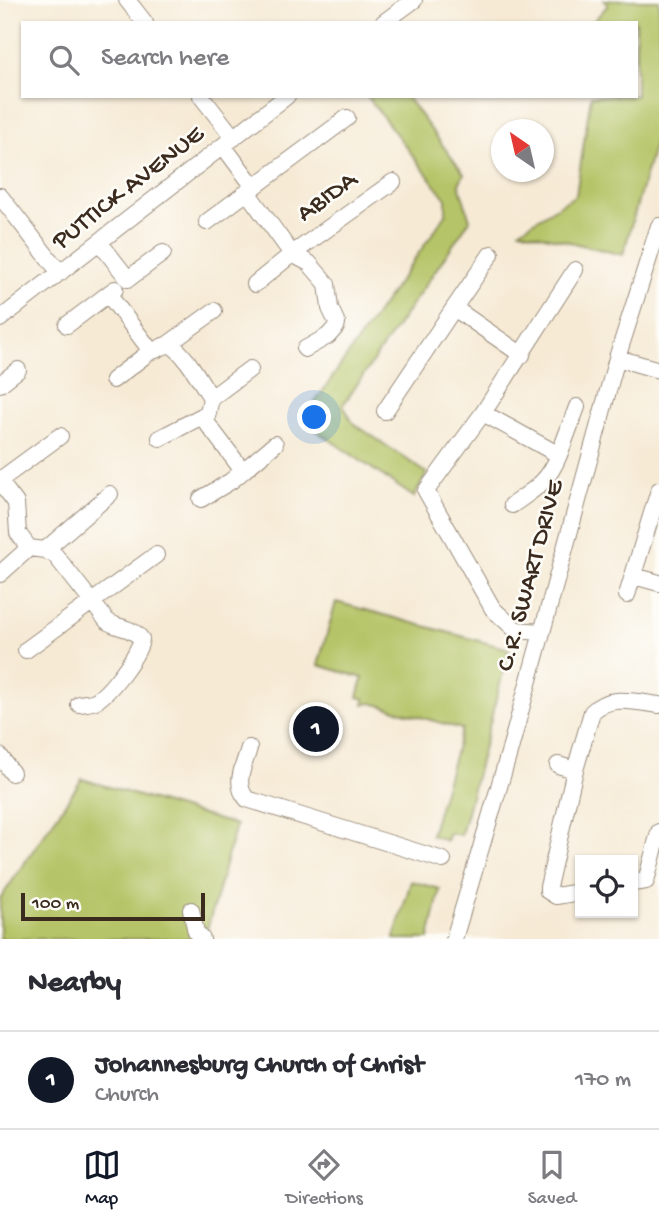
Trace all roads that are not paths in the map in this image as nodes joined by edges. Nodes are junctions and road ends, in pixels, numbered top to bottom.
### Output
1 (127, 0) edge
2 (414, 0) edge
3 (143, 21) edge
4 (386, 21) edge
5 (202, 98) edge
6 (284, 98) edge
7 (347, 118) dead end
8 (228, 142) junction
9 (393, 181) dead end
10 (250, 190) junction
11 (0, 196) edge
12 (207, 222) dead end
13 (659, 226) edge
14 (100, 243) junction
15 (163, 253) dead end
16 (292, 254) junction
17 (491, 254) dead end
18 (575, 270) dead end
19 (60, 273) junction
20 (128, 279) junction
21 (255, 284) dead end
22 (108, 294) junction
23 (454, 308) junction
24 (214, 312) dead end
25 (0, 319) edge
26 (67, 325) dead end
27 (167, 345) junction
28 (305, 349) dead end
29 (151, 351) junction
30 (522, 355) junction
31 (617, 358) junction
32 (250, 369) dead end
33 (18, 370) dead end
34 (659, 370) edge
35 (113, 380) dead end
36 (0, 384) edge
37 (208, 406) junction
38 (577, 407) dead end
39 (385, 411) dead end
40 (483, 413) junction
41 (60, 436) dead end
42 (160, 438) dead end
43 (275, 444) dead end
44 (559, 456) junction
45 (243, 471) junction
46 (0, 481) edge
47 (659, 490) edge
48 (110, 494) dead end
49 (201, 499) dead end
50 (512, 505) dead end
51 (37, 549) junction
52 (156, 555) dead end
53 (0, 574) edge
54 (634, 576) junction
55 (659, 583) edge
56 (628, 596) dead end
57 (92, 603) junction
58 (541, 632) junction
59 (26, 650) dead end
60 (79, 704) dead end
61 (659, 705) edge
62 (250, 748) dead end
63 (0, 756) edge
64 (558, 765) dead end
65 (575, 770) junction
66 (12, 773) dead end
67 (659, 832) edge
68 (443, 860) dead end
69 (646, 881) edge
70 (575, 893) edge
71 (191, 910) dead end
72 (202, 939) edge
73 (454, 939) edge

1 - 3 street
2 - 4 street
5 - 8 street, ABIDA
6 - 8 street, PUTTICK AVENUE
7 - 10 street, ABIDA
8 - 10 street, ABIDA
8 - 14 street, PUTTICK AVENUE
9 - 16 street, ABIDA
10 - 12 street, ABIDA
10 - 16 street, ABIDA
11 - 19 street
13 - 31 street, C.R. SWART DRIVE
14 - 19 street, PUTTICK AVENUE
14 - 20 street
15 - 20 street
16 - 21 street, ABIDA
16 - 28 street, ABIDA
17 - 23 street
18 - 30 street
19 - 25 street, PUTTICK AVENUE
20 - 22 street
22 - 26 street
22 - 29 street
23 - 30 street
23 - 39 street
24 - 27 street
27 - 29 street
27 - 37 street
29 - 35 street
30 - 40 street
31 - 34 street
31 - 58 street, C.R. SWART DRIVE
32 - 37 street
33 - 36 street
37 - 42 street
37 - 45 street
38 - 44 street
40 - 44 street
40 - 58 street
41 - 46 street
43 - 45 street
44 - 50 street
45 - 49 street
46 - 51 street
47 - 54 street
48 - 51 street
51 - 53 street
51 - 57 street
52 - 57 street
54 - 55 street
54 - 56 street
57 - 59 street
57 - 60 street
58 - 73 street, C.R. SWART DRIVE
61 - 65 street
62 - 68 street
63 - 66 street
64 - 65 street
65 - 70 street
67 - 69 street
71 - 72 street

